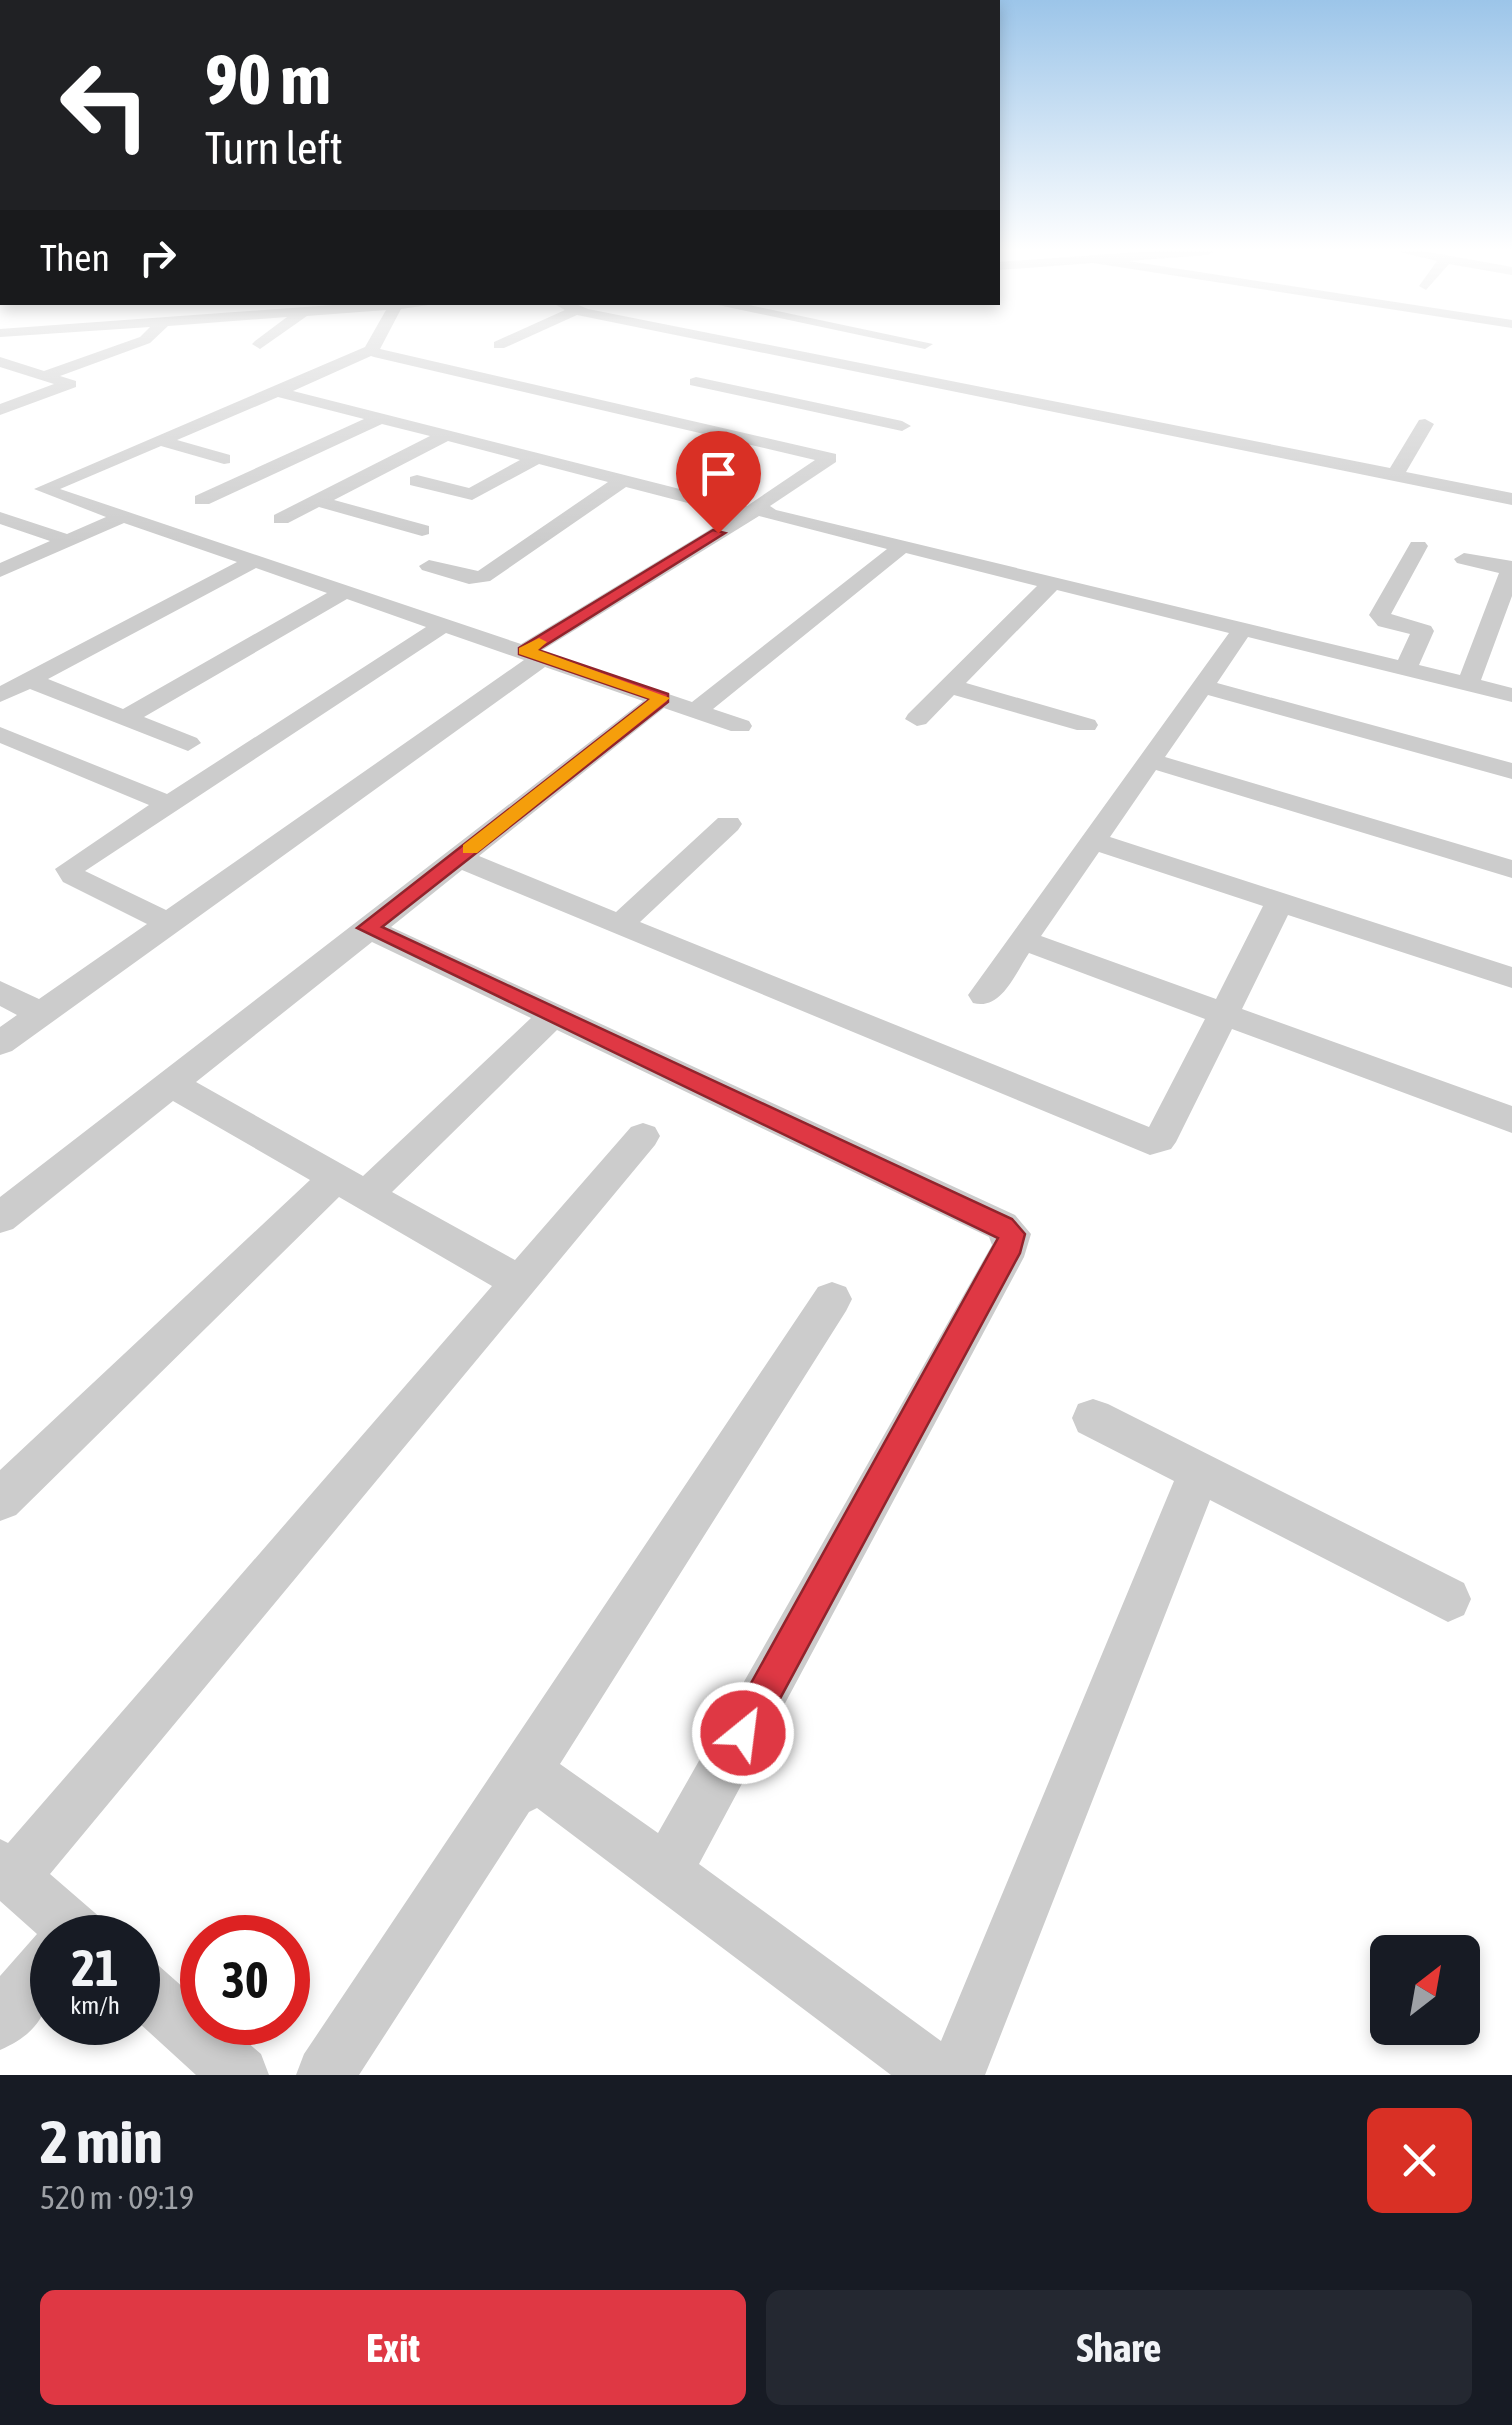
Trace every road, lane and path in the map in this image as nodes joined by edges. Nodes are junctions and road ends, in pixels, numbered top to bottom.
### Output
1 (123, 348) edge
2 (722, 348) edge
3 (756, 348) edge
4 (919, 348) edge
5 (371, 350) joint
6 (48, 355) dead end
7 (742, 356) junction
8 (13, 366) edge
9 (883, 372) junction
10 (47, 375) junction
11 (0, 377) edge
12 (682, 390) junction
13 (277, 392) junction
14 (0, 410) edge
15 (641, 414) junction
16 (377, 420) junction
17 (1424, 424) dead end
18 (902, 426) dead end
19 (444, 436) junction
20 (158, 440) junction
21 (535, 459) junction
22 (224, 460) dead end
23 (1395, 475) junction
24 (417, 481) dead end
25 (622, 481) junction
26 (1512, 499) edge
27 (202, 500) dead end
28 (318, 500) junction
29 (755, 510) junction
30 (0, 518) edge
31 (122, 518) junction
32 (281, 519) dead end
33 (422, 530) dead end
34 (69, 541) junction
35 (902, 546) junction
36 (1418, 546) dead end
37 (1464, 558) dead end
38 (253, 562) junction
39 (430, 566) dead end
40 (1512, 568) edge
41 (1, 571) edge
42 (1054, 581) junction
43 (344, 592) junction
44 (444, 625) junction
45 (1244, 627) junction
46 (1500, 630) edge
47 (534, 654) junction
48 (1406, 668) junction
49 (29, 680) junction
50 (1468, 684) junction
51 (950, 686) junction
52 (1202, 686) junction
53 (1512, 694) edge
54 (0, 695) edge
55 (662, 698) junction
56 (697, 710) junction
57 (125, 718) junction
58 (917, 719) dead end
59 (1086, 725) dead end
60 (740, 726) dead end
61 (0, 734) edge
62 (188, 743) dead end
63 (1150, 760) junction
64 (1512, 771) edge
65 (166, 804) junction
66 (728, 824) dead end
67 (1094, 841) junction
68 (458, 858) junction
69 (1512, 869) edge
70 (1280, 902) junction
71 (168, 923) junction
72 (620, 924) junction
73 (368, 928) junction
74 (1023, 940) junction
75 (1512, 978) edge
76 (0, 992) edge
77 (984, 995) dead end
78 (41, 1014) junction
79 (1225, 1014) junction
80 (552, 1016) junction
81 (0, 1043) edge
82 (170, 1084) junction
83 (1512, 1120) edge
84 (643, 1136) dead end
85 (350, 1186) junction
86 (0, 1218) edge
87 (518, 1281) junction
88 (832, 1299) dead end
89 (1093, 1418) dead end
90 (1199, 1473) junction
91 (0, 1500) edge
92 (1448, 1599) dead end
93 (511, 1794) junction
94 (7, 1871) edge
95 (666, 1872) junction
96 (47, 1915) edge
97 (30, 1986) edge
98 (160, 2005) edge
99 (0, 2021) edge
100 (240, 2075) edge
101 (325, 2075) edge
102 (939, 2075) edge
103 (956, 2075) edge

1 - 10 street
2 - 7 street
3 - 7 street
4 - 9 street
5 - 13 street
5 - 15 street
6 - 8 street
7 - 9 street
7 - 12 street
8 - 10 street
8 - 11 street
9 - 23 street
10 - 14 street
12 - 15 street
12 - 18 street
13 - 16 street
13 - 20 street
15 - 29 street
16 - 19 street
16 - 27 street
17 - 23 street
19 - 21 street
19 - 28 street
20 - 22 street
20 - 31 street
21 - 24 street
21 - 25 street
23 - 26 street
25 - 29 street
25 - 39 street
28 - 32 street
28 - 33 street
29 - 35 street
29 - 47 street
30 - 34 street
31 - 34 street
31 - 38 street
34 - 41 street
35 - 42 street
35 - 56 street
36 - 48 street
37 - 40 street
38 - 43 street
38 - 49 street
40 - 46 street
42 - 45 street
42 - 51 street
43 - 44 street
43 - 57 street
44 - 47 street
44 - 65 street
45 - 48 street
45 - 52 street
46 - 50 street
47 - 55 street
47 - 71 street
48 - 50 street
49 - 54 street
49 - 57 street
50 - 53 street
51 - 58 street
51 - 59 street
52 - 63 street
52 - 64 street
55 - 56 street
55 - 68 street
56 - 60 street
57 - 62 street
61 - 65 street
63 - 67 street
63 - 69 street
65 - 71 street
66 - 72 street
67 - 70 street
67 - 74 street
68 - 72 street
68 - 73 street
70 - 75 street
70 - 79 street
71 - 78 street
72 - 79 street
73 - 80 street
73 - 82 street
74 - 77 street
74 - 79 street
76 - 78 street
78 - 81 street
79 - 83 street
80 - 85 street
80 - 95 street
82 - 85 street
82 - 86 street
84 - 87 street
85 - 87 street
85 - 91 street
87 - 94 street
88 - 93 street
89 - 90 street
90 - 92 street
90 - 103 street
93 - 95 street
93 - 101 street
94 - 96 street
95 - 102 street
97 - 99 street
98 - 100 street

